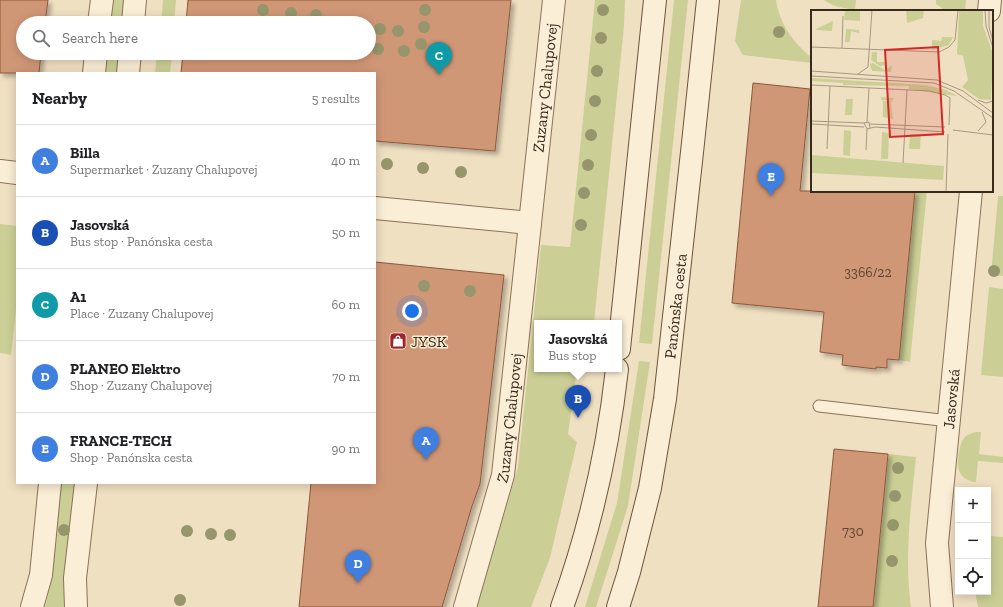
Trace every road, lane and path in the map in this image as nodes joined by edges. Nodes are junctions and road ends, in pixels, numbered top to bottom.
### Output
1 (102, 0) edge
2 (135, 0) edge
3 (554, 0) edge
4 (655, 0) edge
5 (708, 0) edge
6 (990, 0) edge
7 (989, 10) edge
8 (100, 16) edge
9 (133, 16) edge
10 (95, 60) edge
11 (129, 60) edge
12 (94, 72) edge
13 (128, 72) edge
14 (0, 171) edge
15 (16, 173) edge
16 (972, 192) edge
17 (376, 208) edge
18 (530, 223) junction
19 (622, 321) edge
20 (617, 372) edge
21 (819, 406) dead end
22 (949, 421) junction
23 (50, 484) edge
24 (86, 484) edge
25 (32, 607) edge
26 (76, 607) edge
27 (465, 607) edge
28 (562, 607) edge
29 (618, 607) edge
30 (942, 607) edge

1 - 8 street
2 - 9 street
3 - 18 street, Zuzany Chalupovej
4 - 19 street
5 - 29 street, Panónska cesta
6 - 7 street
10 - 12 street
11 - 13 street
14 - 15 street
16 - 22 street, Jasovská
17 - 18 street
18 - 27 street, Zuzany Chalupovej
20 - 28 street
21 - 22 lane
22 - 30 street, Jasovská
23 - 25 street
24 - 26 street

